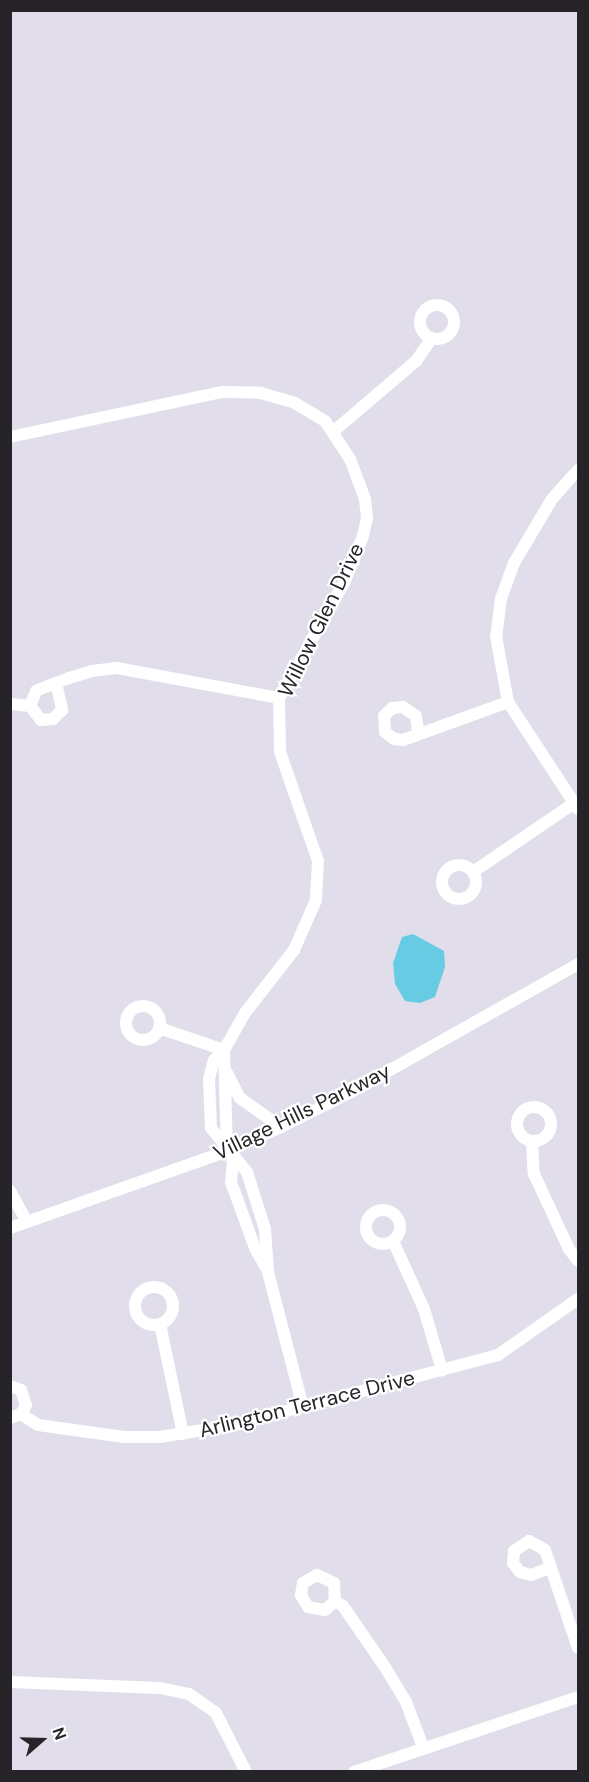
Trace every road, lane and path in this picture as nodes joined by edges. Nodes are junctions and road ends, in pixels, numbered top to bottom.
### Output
1 (432, 338) dead end
2 (334, 431) junction
3 (10, 437) edge
4 (579, 470) edge
5 (56, 683) junction
6 (279, 698) junction
7 (508, 702) junction
8 (10, 704) edge
9 (30, 706) junction
10 (414, 735) dead end
11 (576, 806) edge
12 (473, 872) dead end
13 (579, 964) edge
14 (159, 1028) dead end
15 (224, 1050) junction
16 (227, 1072) junction
17 (281, 1127) junction
18 (532, 1141) dead end
19 (230, 1155) junction
20 (10, 1191) edge
21 (26, 1220) junction
22 (10, 1228) edge
23 (393, 1241) dead end
24 (579, 1261) edge
25 (268, 1272) junction
26 (579, 1299) edge
27 (160, 1324) dead end
28 (442, 1370) junction
29 (10, 1386) edge
30 (303, 1407) junction
31 (16, 1416) edge
32 (183, 1434) junction
33 (550, 1568) junction
34 (335, 1601) dead end
35 (579, 1648) edge
36 (10, 1682) edge
37 (579, 1697) edge
38 (423, 1747) junction
39 (246, 1772) edge
40 (354, 1772) edge

1 - 2 street
2 - 3 street, Willow Glen Drive
2 - 6 street, Willow Glen Drive
4 - 7 street
5 - 6 street
5 - 9 street
5 - 9 street
6 - 15 street, Willow Glen Drive
7 - 10 street
7 - 11 street
8 - 9 street
11 - 12 street
13 - 17 street, Village Hills Parkway
14 - 15 street
15 - 16 street
15 - 19 street, Willow Glen Drive
16 - 17 street
16 - 19 street
17 - 19 street, Village Hills Parkway
18 - 24 street
19 - 21 street, Village Hills Parkway
19 - 25 street
19 - 25 street, Willow Glen Drive
20 - 21 street
21 - 22 street, Village Hills Parkway
23 - 28 street
25 - 30 street
26 - 28 street, Arlington Terrace Drive
27 - 32 street
28 - 30 street, Arlington Terrace Drive
29 - 31 street, Arlington Terrace Drive
30 - 32 street, Arlington Terrace Drive
31 - 32 street, Arlington Terrace Drive
33 - 33 street
33 - 35 street
34 - 38 street
36 - 39 street
37 - 38 street
38 - 40 street

